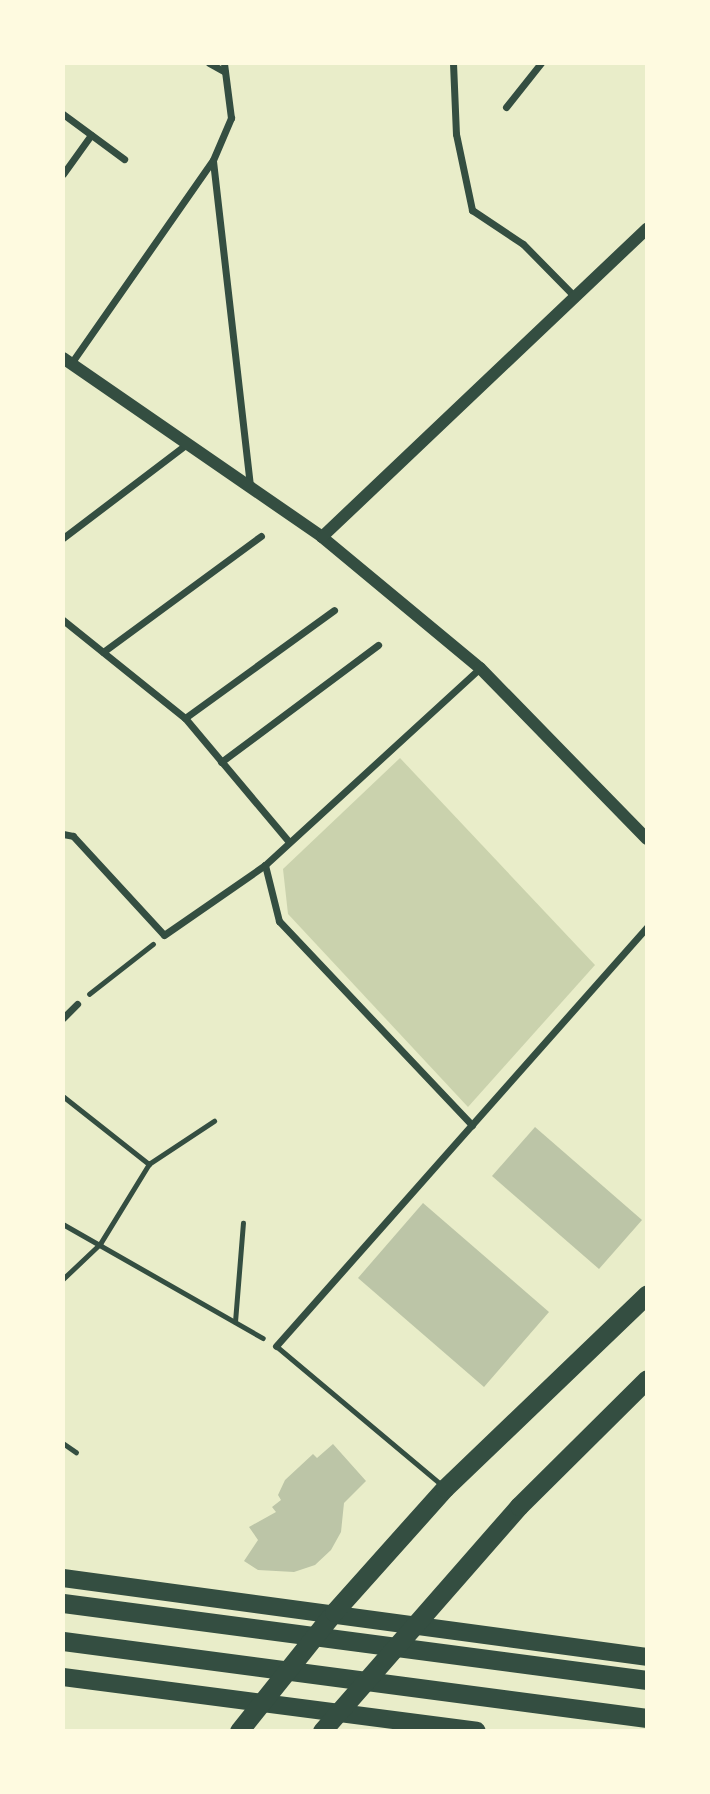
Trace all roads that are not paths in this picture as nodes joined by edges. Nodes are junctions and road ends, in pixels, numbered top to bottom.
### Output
1 (209, 63) edge
2 (453, 63) edge
3 (541, 63) edge
4 (224, 67) edge
5 (506, 107) dead end
6 (63, 114) edge
7 (92, 135) junction
8 (124, 159) dead end
9 (213, 160) junction
10 (63, 174) edge
11 (647, 229) edge
12 (575, 297) junction
13 (67, 360) edge
14 (189, 443) junction
15 (250, 484) junction
16 (261, 536) dead end
17 (322, 537) junction
18 (63, 538) edge
19 (334, 610) dead end
20 (63, 620) edge
21 (377, 645) dead end
22 (103, 652) junction
23 (480, 668) junction
24 (185, 718) junction
25 (221, 762) junction
26 (63, 834) edge
27 (647, 839) edge
28 (289, 842) junction
29 (265, 865) junction
30 (647, 927) edge
31 (77, 1004) road end
32 (63, 1018) edge
33 (472, 1125) junction
34 (647, 1294) edge
35 (276, 1346) joint
36 (647, 1379) edge
37 (445, 1488) junction
38 (63, 1578) edge
39 (63, 1603) edge
40 (334, 1612) junction
41 (418, 1623) junction
42 (63, 1641) edge
43 (647, 1657) edge
44 (63, 1677) edge
45 (647, 1680) edge
46 (259, 1702) junction
47 (336, 1713) junction
48 (647, 1718) edge
49 (239, 1731) edge
50 (322, 1731) edge
51 (476, 1731) edge

1 - 4 street
2 - 12 street
3 - 5 street
4 - 9 street
6 - 7 street
7 - 8 street
7 - 10 street
9 - 13 street
9 - 15 street
11 - 12 street
12 - 17 street
13 - 14 street
14 - 15 street
14 - 18 street
15 - 17 street
16 - 22 street
17 - 23 street
19 - 24 street
20 - 22 street
21 - 25 street
22 - 24 street
23 - 27 street
23 - 28 street
24 - 25 street
25 - 28 street
26 - 29 street
28 - 29 street
29 - 33 street
30 - 33 street
31 - 32 street
33 - 35 street
34 - 37 highway
35 - 37 lane
36 - 41 highway
37 - 40 highway
38 - 40 main road
39 - 45 highway
40 - 41 main road
40 - 46 highway
41 - 43 main road
41 - 47 highway
42 - 48 highway
44 - 46 main road
46 - 47 main road
46 - 49 highway
47 - 50 highway
47 - 51 main road

